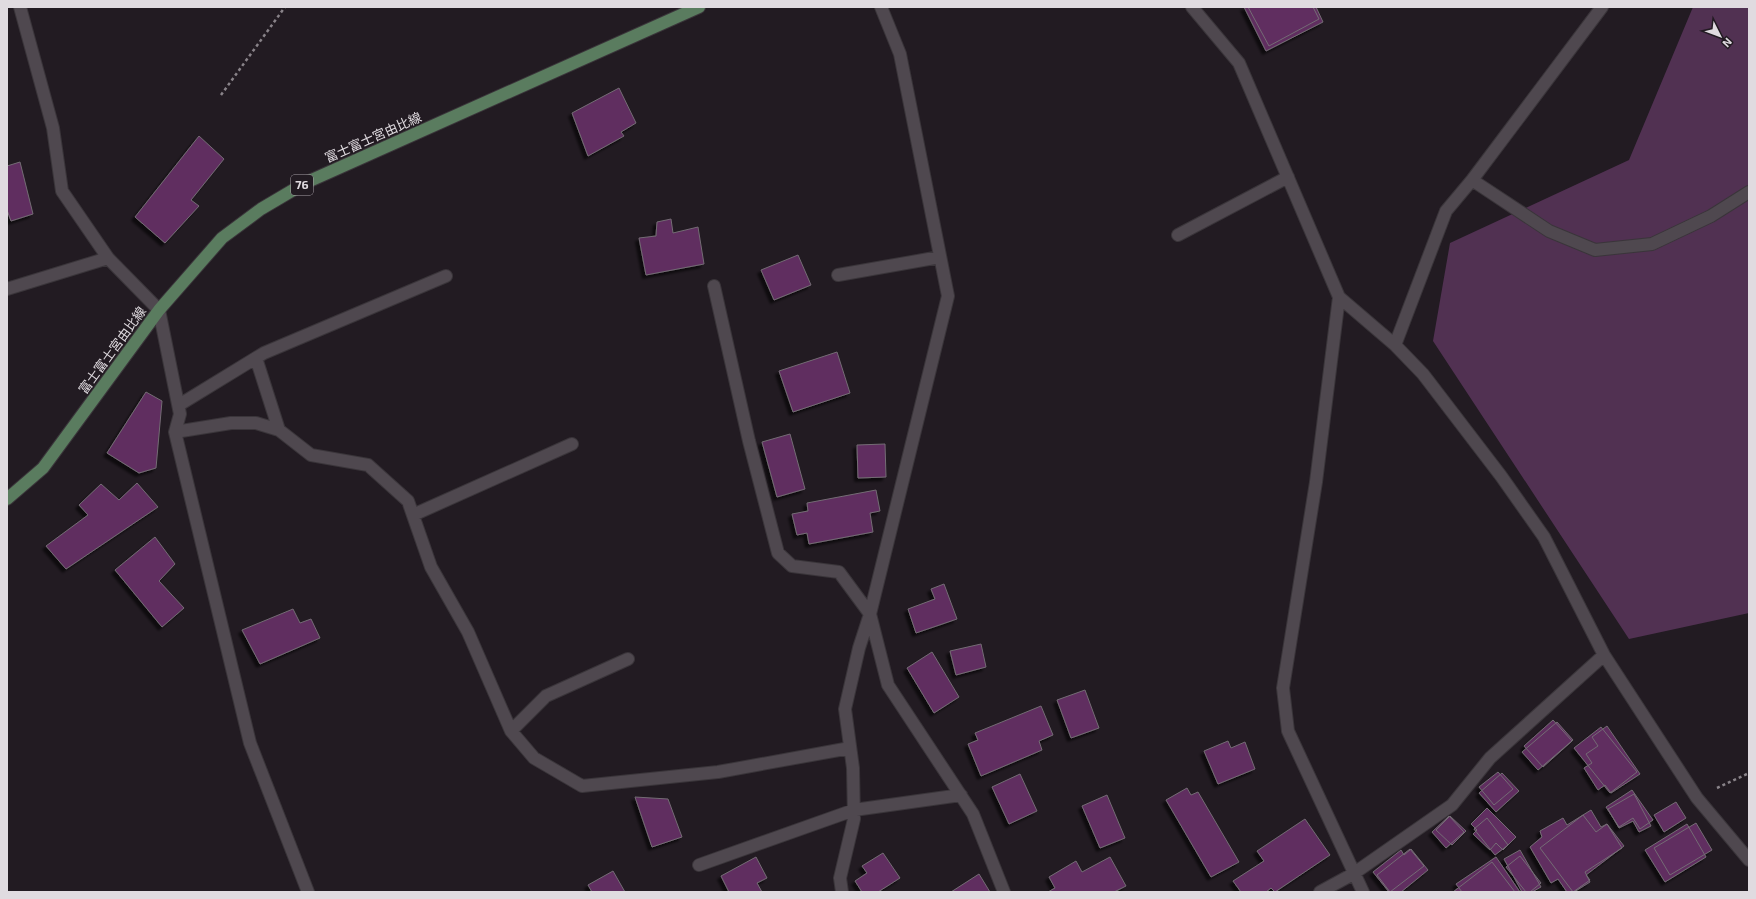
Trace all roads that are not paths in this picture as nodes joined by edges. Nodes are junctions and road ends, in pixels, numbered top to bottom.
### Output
1 (20, 7) edge
2 (700, 7) edge
3 (881, 7) edge
4 (1192, 7) edge
5 (1602, 7) edge
6 (1288, 177) junction
7 (1472, 180) junction
8 (1749, 192) edge
9 (1178, 235) dead end
10 (940, 257) junction
11 (108, 258) junction
12 (838, 275) dead end
13 (446, 276) dead end
14 (714, 286) dead end
15 (7, 288) edge
16 (1339, 297) junction
17 (159, 310) junction
18 (1395, 345) junction
19 (256, 358) junction
20 (179, 405) junction
21 (279, 430) junction
22 (174, 432) junction
23 (572, 444) dead end
24 (7, 499) edge
25 (413, 515) junction
26 (870, 614) junction
27 (1604, 655) junction
28 (628, 659) dead end
29 (511, 731) junction
30 (850, 748) junction
31 (961, 795) junction
32 (854, 810) junction
33 (1749, 860) edge
34 (698, 865) dead end
35 (1353, 874) junction
36 (308, 892) edge
37 (842, 892) edge
38 (1004, 892) edge
39 (1320, 892) edge
40 (1363, 892) edge

1 - 11 street
2 - 17 main road, 富士富士宮由比線 / 76
3 - 10 street
4 - 6 street
5 - 7 street
6 - 9 street
6 - 16 street
7 - 8 street
7 - 18 street
10 - 12 street
10 - 26 street
11 - 15 street
11 - 17 street
13 - 19 street
14 - 26 street
16 - 18 street
16 - 35 street
17 - 20 street
17 - 24 main road, 富士富士宮由比線 / 76
18 - 27 street
19 - 20 street
19 - 21 street
20 - 22 street
21 - 22 street
21 - 25 street
22 - 36 street
23 - 25 street
25 - 29 street
26 - 30 street
26 - 31 street
27 - 33 street
27 - 35 street
28 - 29 street
29 - 30 street
30 - 32 street
31 - 32 street
31 - 38 street
32 - 34 street
32 - 37 street
35 - 39 street
35 - 40 street

